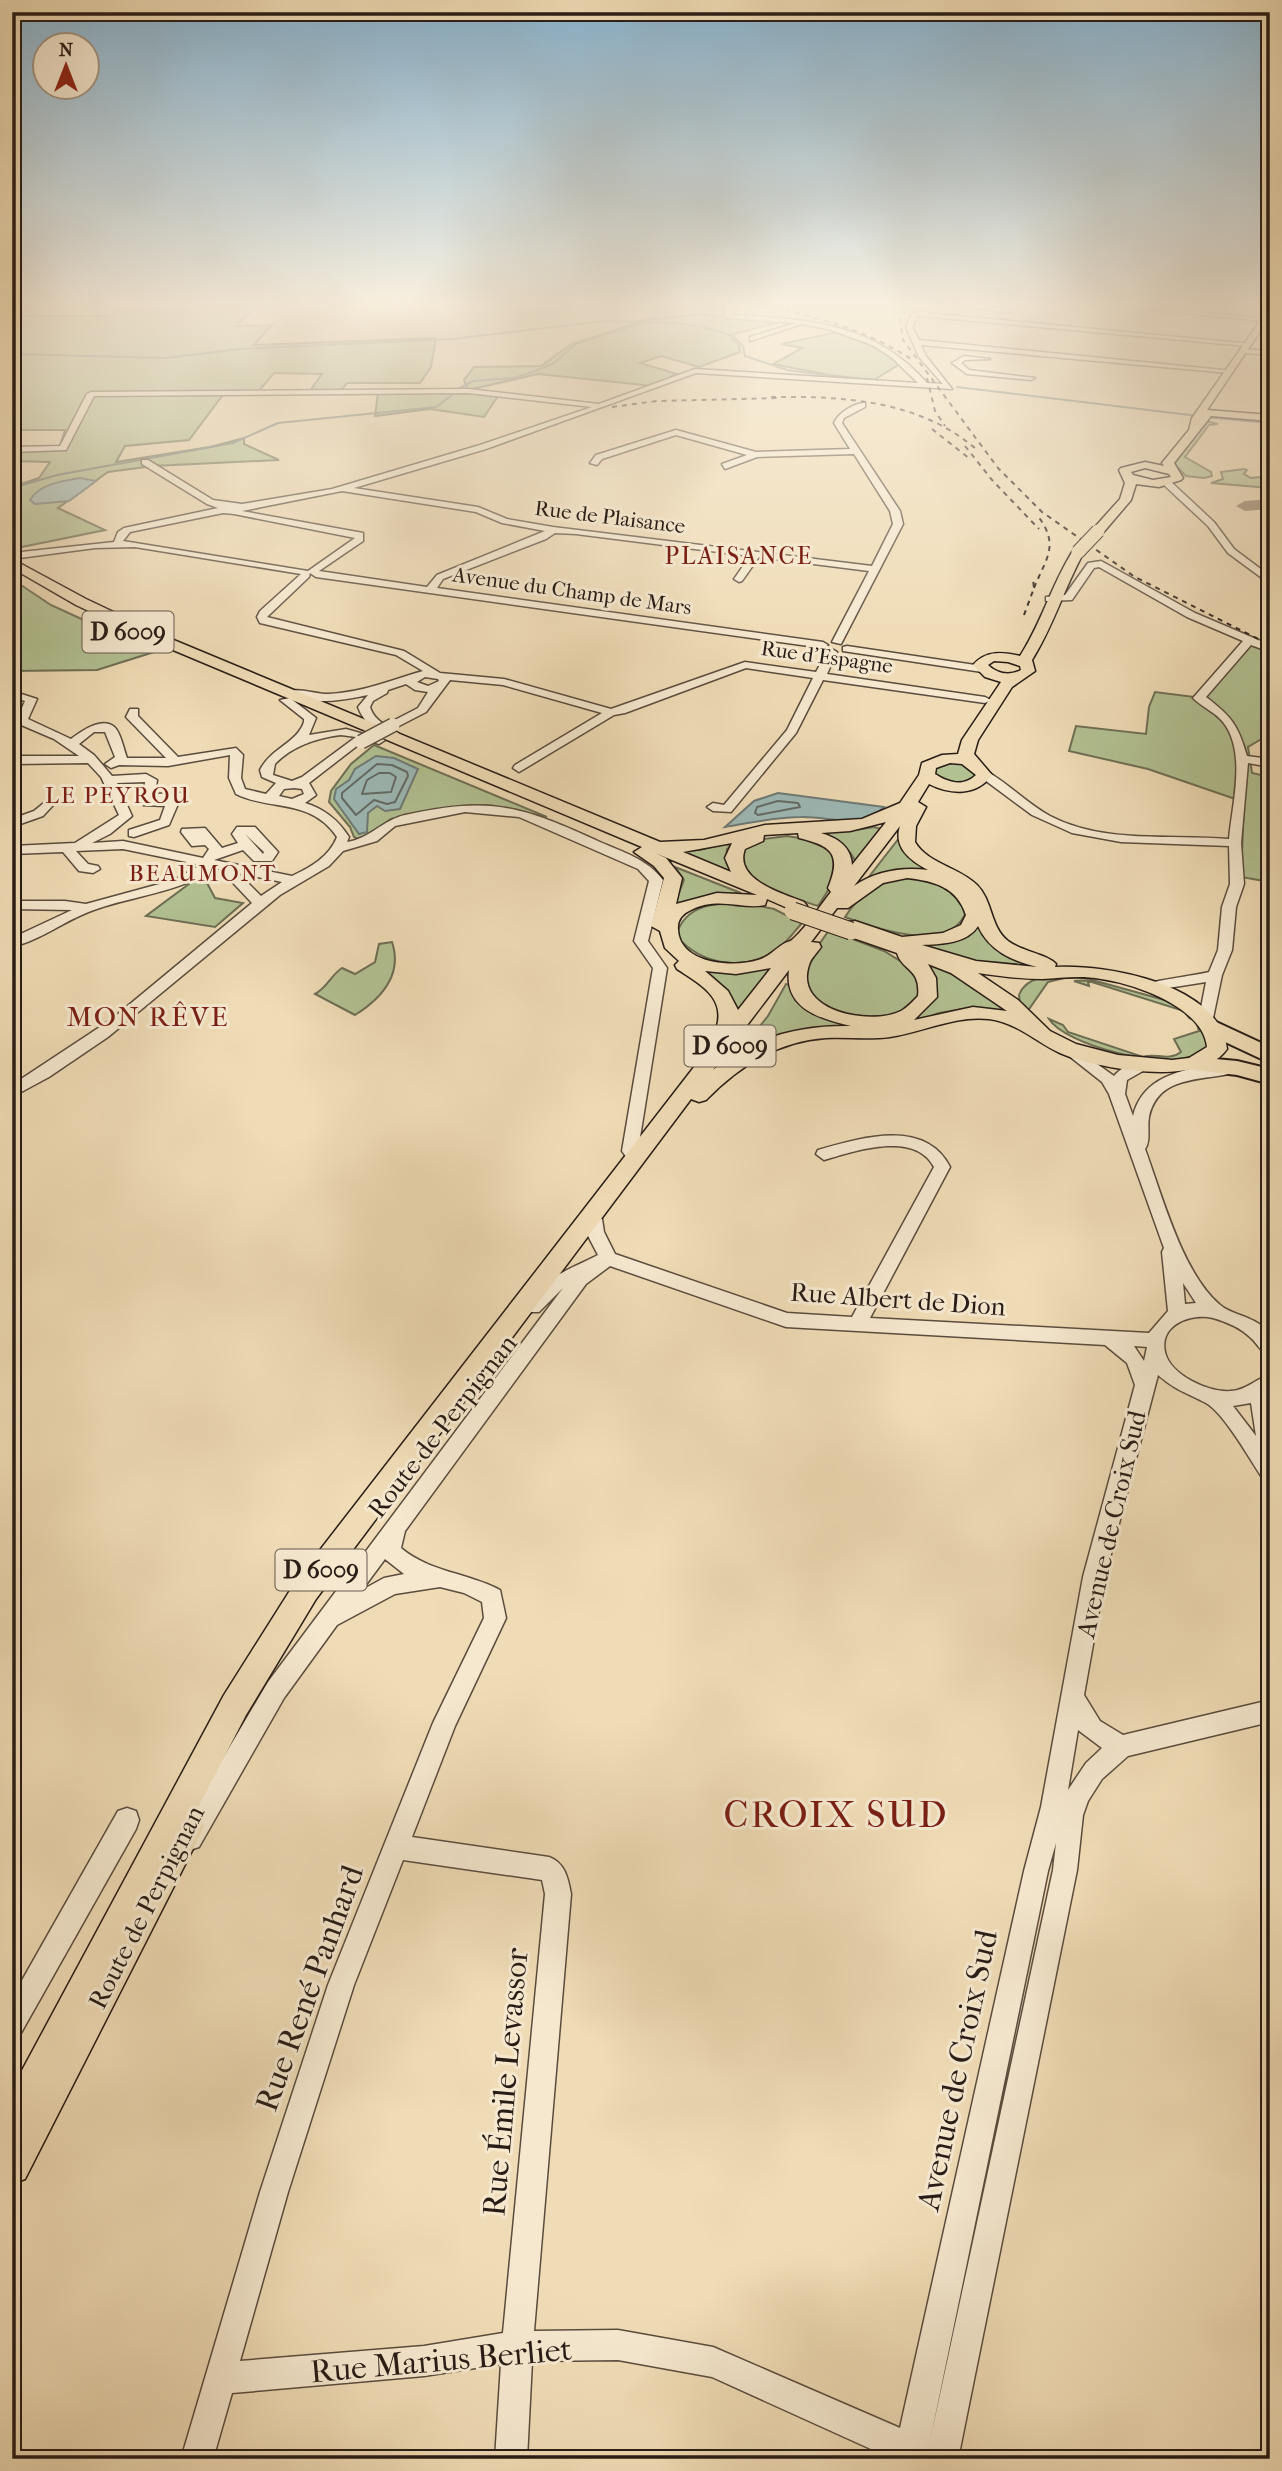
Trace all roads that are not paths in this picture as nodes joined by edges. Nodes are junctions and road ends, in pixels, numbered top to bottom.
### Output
1 (79, 416) edge
2 (573, 416) edge
3 (841, 416) edge
4 (1199, 416) edge
5 (1201, 416) edge
6 (12, 450) edge
7 (854, 451) junction
8 (756, 454) junction
9 (145, 462) dead end
10 (594, 463) dead end
11 (1145, 465) junction
12 (725, 466) dead end
13 (1174, 472) junction
14 (1128, 477) junction
15 (1161, 483) junction
16 (342, 488) junction
17 (1125, 500) junction
18 (224, 508) junction
19 (239, 509) junction
20 (552, 530) junction
21 (118, 544) junction
22 (757, 553) junction
23 (15, 558) edge
24 (876, 569) junction
25 (12, 571) edge
26 (310, 573) junction
27 (739, 579) dead end
28 (1270, 581) edge
29 (430, 590) junction
30 (1054, 598) junction
31 (1250, 640) junction
32 (835, 647) junction
33 (1270, 649) edge
34 (1008, 657) junction
35 (412, 660) junction
36 (1026, 664) junction
37 (986, 669) junction
38 (822, 676) junction
39 (1014, 677) junction
40 (440, 680) junction
41 (417, 682) junction
42 (12, 694) edge
43 (285, 695) junction
44 (985, 700) junction
45 (134, 711) dead end
46 (611, 712) junction
47 (17, 719) edge
48 (392, 724) junction
49 (379, 740) junction
50 (359, 741) junction
51 (405, 741) junction
52 (72, 744) junction
53 (90, 759) junction
54 (948, 759) junction
55 (1242, 759) junction
56 (12, 760) edge
57 (174, 760) junction
58 (119, 761) junction
59 (970, 762) junction
60 (1270, 763) edge
61 (101, 768) junction
62 (519, 768) dead end
63 (927, 775) junction
64 (981, 779) junction
65 (108, 780) junction
66 (294, 784) junction
67 (947, 786) junction
68 (310, 793) junction
69 (272, 796) junction
70 (916, 800) junction
71 (50, 802) dead end
72 (288, 803) junction
73 (713, 807) dead end
74 (318, 813) junction
75 (126, 816) junction
76 (12, 823) edge
77 (602, 823) junction
78 (134, 832) junction
79 (208, 840) dead end
80 (617, 840) junction
81 (1235, 843) junction
82 (246, 845) dead end
83 (69, 847) junction
84 (341, 847) junction
85 (141, 848) junction
86 (12, 850) edge
87 (210, 861) junction
88 (226, 868) junction
89 (93, 869) dead end
90 (291, 880) junction
91 (769, 895) junction
92 (261, 902) junction
93 (12, 905) edge
94 (86, 908) junction
95 (795, 909) junction
96 (825, 918) junction
97 (884, 940) junction
98 (12, 943) edge
99 (1081, 972) junction
100 (1041, 973) junction
101 (1215, 975) junction
102 (1149, 987) junction
103 (1011, 1004) junction
104 (1210, 1023) junction
105 (1043, 1035) junction
106 (1069, 1049) junction
107 (1270, 1056) edge
108 (707, 1064) junction
109 (1145, 1064) junction
110 (1194, 1064) junction
111 (1237, 1068) junction
112 (1270, 1077) edge
113 (12, 1092) edge
114 (1117, 1094) junction
115 (663, 1133) junction
116 (824, 1154) dead end
117 (635, 1157) junction
118 (1141, 1158) junction
119 (596, 1223) junction
120 (1170, 1241) junction
121 (608, 1258) junction
122 (533, 1307) junction
123 (1214, 1311) junction
124 (1177, 1313) junction
125 (858, 1323) junction
126 (1111, 1339) junction
127 (1155, 1347) junction
128 (1270, 1349) edge
129 (1145, 1385) junction
130 (1266, 1387) edge
131 (1214, 1398) junction
132 (1270, 1446) edge
133 (1270, 1473) edge
134 (395, 1530) junction
135 (448, 1578) junction
136 (328, 1621) junction
137 (1073, 1696) junction
138 (1270, 1711) edge
139 (1122, 1746) junction
140 (127, 1820) dead end
141 (395, 1847) junction
142 (144, 1914) junction
143 (41, 1972) junction
144 (12, 1990) edge
145 (12, 2024) edge
146 (12, 2126) edge
147 (12, 2166) edge
148 (516, 2346) junction
149 (219, 2378) junction
150 (919, 2455) edge
151 (197, 2459) edge
152 (511, 2459) edge
153 (942, 2459) edge

1 - 6 street
2 - 16 street
3 - 7 street
4 - 11 main road
5 - 13 main road
7 - 8 street
7 - 24 street
8 - 10 street
8 - 12 street
9 - 18 street
11 - 13 main road
11 - 14 main road
13 - 15 main road
14 - 15 main road
14 - 17 main road
15 - 17 main road
15 - 28 street
16 - 19 street
16 - 20 street, Rue de Plaisance
17 - 30 main road, bridge
18 - 19 street
18 - 21 street
19 - 26 street
20 - 22 street, Rue de Plaisance
20 - 29 street
21 - 23 street, Avenue du Champ de Mars
21 - 26 street, Avenue du Champ de Mars
22 - 24 street, Rue de Plaisance
22 - 27 street
23 - 43 main road, D 6009
24 - 32 street
25 - 43 main road, D 6009
26 - 29 street, Avenue du Champ de Mars
26 - 35 street
29 - 32 street, Avenue du Champ de Mars
30 - 31 street
30 - 34 main road
30 - 36 main road
31 - 33 street
31 - 55 street
32 - 37 street, Avenue du Champ de Mars
32 - 38 street
34 - 36 main road
34 - 37 main road
35 - 40 street
35 - 41 street
36 - 39 main road
37 - 39 main road
37 - 44 main road
38 - 44 street, Rue d'Espagne
38 - 46 street, Rue d'Espagne
38 - 73 street
39 - 59 main road
40 - 41 street
40 - 46 street
40 - 48 street
41 - 43 street
41 - 48 street
41 - 51 street
42 - 47 street
43 - 49 main road, D 6009
43 - 51 main road, D 6009
43 - 69 street
44 - 54 main road
45 - 57 street
46 - 62 street, Rue d'Espagne
47 - 52 street
48 - 50 street, bridge
49 - 66 street
49 - 80 main road, D 6009
50 - 66 street
50 - 68 street
51 - 77 main road, D 6009
52 - 53 street
52 - 58 street
53 - 56 street
53 - 61 street
54 - 59 main road
54 - 63 main road
55 - 60 street
55 - 81 street
57 - 58 street
57 - 69 street
58 - 61 street
59 - 64 main road
61 - 65 street
63 - 67 main road
63 - 70 main road
64 - 67 main road
64 - 81 street
65 - 75 street
65 - 78 street
66 - 68 street
66 - 69 street
67 - 70 main road
68 - 72 street
68 - 74 street
69 - 72 street
70 - 77 main road
70 - 96 main road
70 - 99 main road
71 - 76 street
72 - 74 street
74 - 84 street
75 - 78 street
75 - 83 street
77 - 91 main road, D 6009
78 - 85 street
79 - 87 street
80 - 95 main road, D 6009
80 - 108 main road, D 6009
81 - 101 street
82 - 87 street
83 - 85 street
83 - 86 street
83 - 89 street
84 - 90 street
84 - 117 street
85 - 87 street
87 - 88 street
87 - 94 street
88 - 90 street
88 - 92 street
90 - 92 street
91 - 95 main road, D 6009
91 - 96 main road
92 - 113 street
93 - 94 street
94 - 98 street
95 - 96 main road
95 - 97 main road, D 6009, bridge
96 - 97 main road, D 6009
96 - 97 main road
96 - 108 main road, Route de Perpignan / D 6009
96 - 115 main road, Route de Perpignan / D 6009
97 - 100 main road, D 6009
97 - 103 main road, D 6009
99 - 100 main road, D 6009
99 - 102 main road, D 6009
100 - 103 main road
101 - 102 street
101 - 104 street
102 - 104 main road, D 6009
103 - 105 main road, D 6009
104 - 107 highway
104 - 110 main road
105 - 106 main road, D 6009
105 - 115 main road
106 - 109 main road, D 6009
106 - 114 street
108 - 117 main road, Route de Perpignan / D 6009
109 - 110 main road, D 6009
109 - 114 street
110 - 111 highway
111 - 112 highway
111 - 118 street
114 - 118 street
115 - 119 main road, Route de Perpignan / D 6009
116 - 125 street
117 - 146 main road, Route de Perpignan / D 6009
118 - 120 street
119 - 121 street
119 - 122 main road, Route de Perpignan / D 6009
120 - 123 street
120 - 124 street
121 - 122 street
121 - 125 street, Rue Albert de Dion
121 - 134 street
122 - 142 main road, Route de Perpignan / D 6009
123 - 124 street
123 - 128 street
124 - 127 street, Avenue de Croix Sud
125 - 126 street, Rue Albert de Dion
126 - 127 street, Rue Albert de Dion
126 - 129 street
127 - 129 street, Avenue de Croix Sud
127 - 131 street
129 - 137 street, Avenue de Croix Sud
130 - 131 street
130 - 132 street
131 - 133 street
134 - 135 street, Rue René Panhard
134 - 136 street
135 - 136 street, Rue René Panhard
135 - 141 street, Rue René Panhard
136 - 142 street
137 - 139 street
137 - 150 street, Avenue de Croix Sud
138 - 139 street
139 - 153 street
140 - 143 street
141 - 148 street, Rue Émile Levassor
141 - 149 street, Rue René Panhard
142 - 147 main road, Route de Perpignan / D 6009
143 - 144 street
143 - 145 street
148 - 149 street, Rue Marius Berliet
148 - 150 street, Rue Marius Berliet
148 - 152 street, Rue Émile Levassor
149 - 151 street, Rue René Panhard

